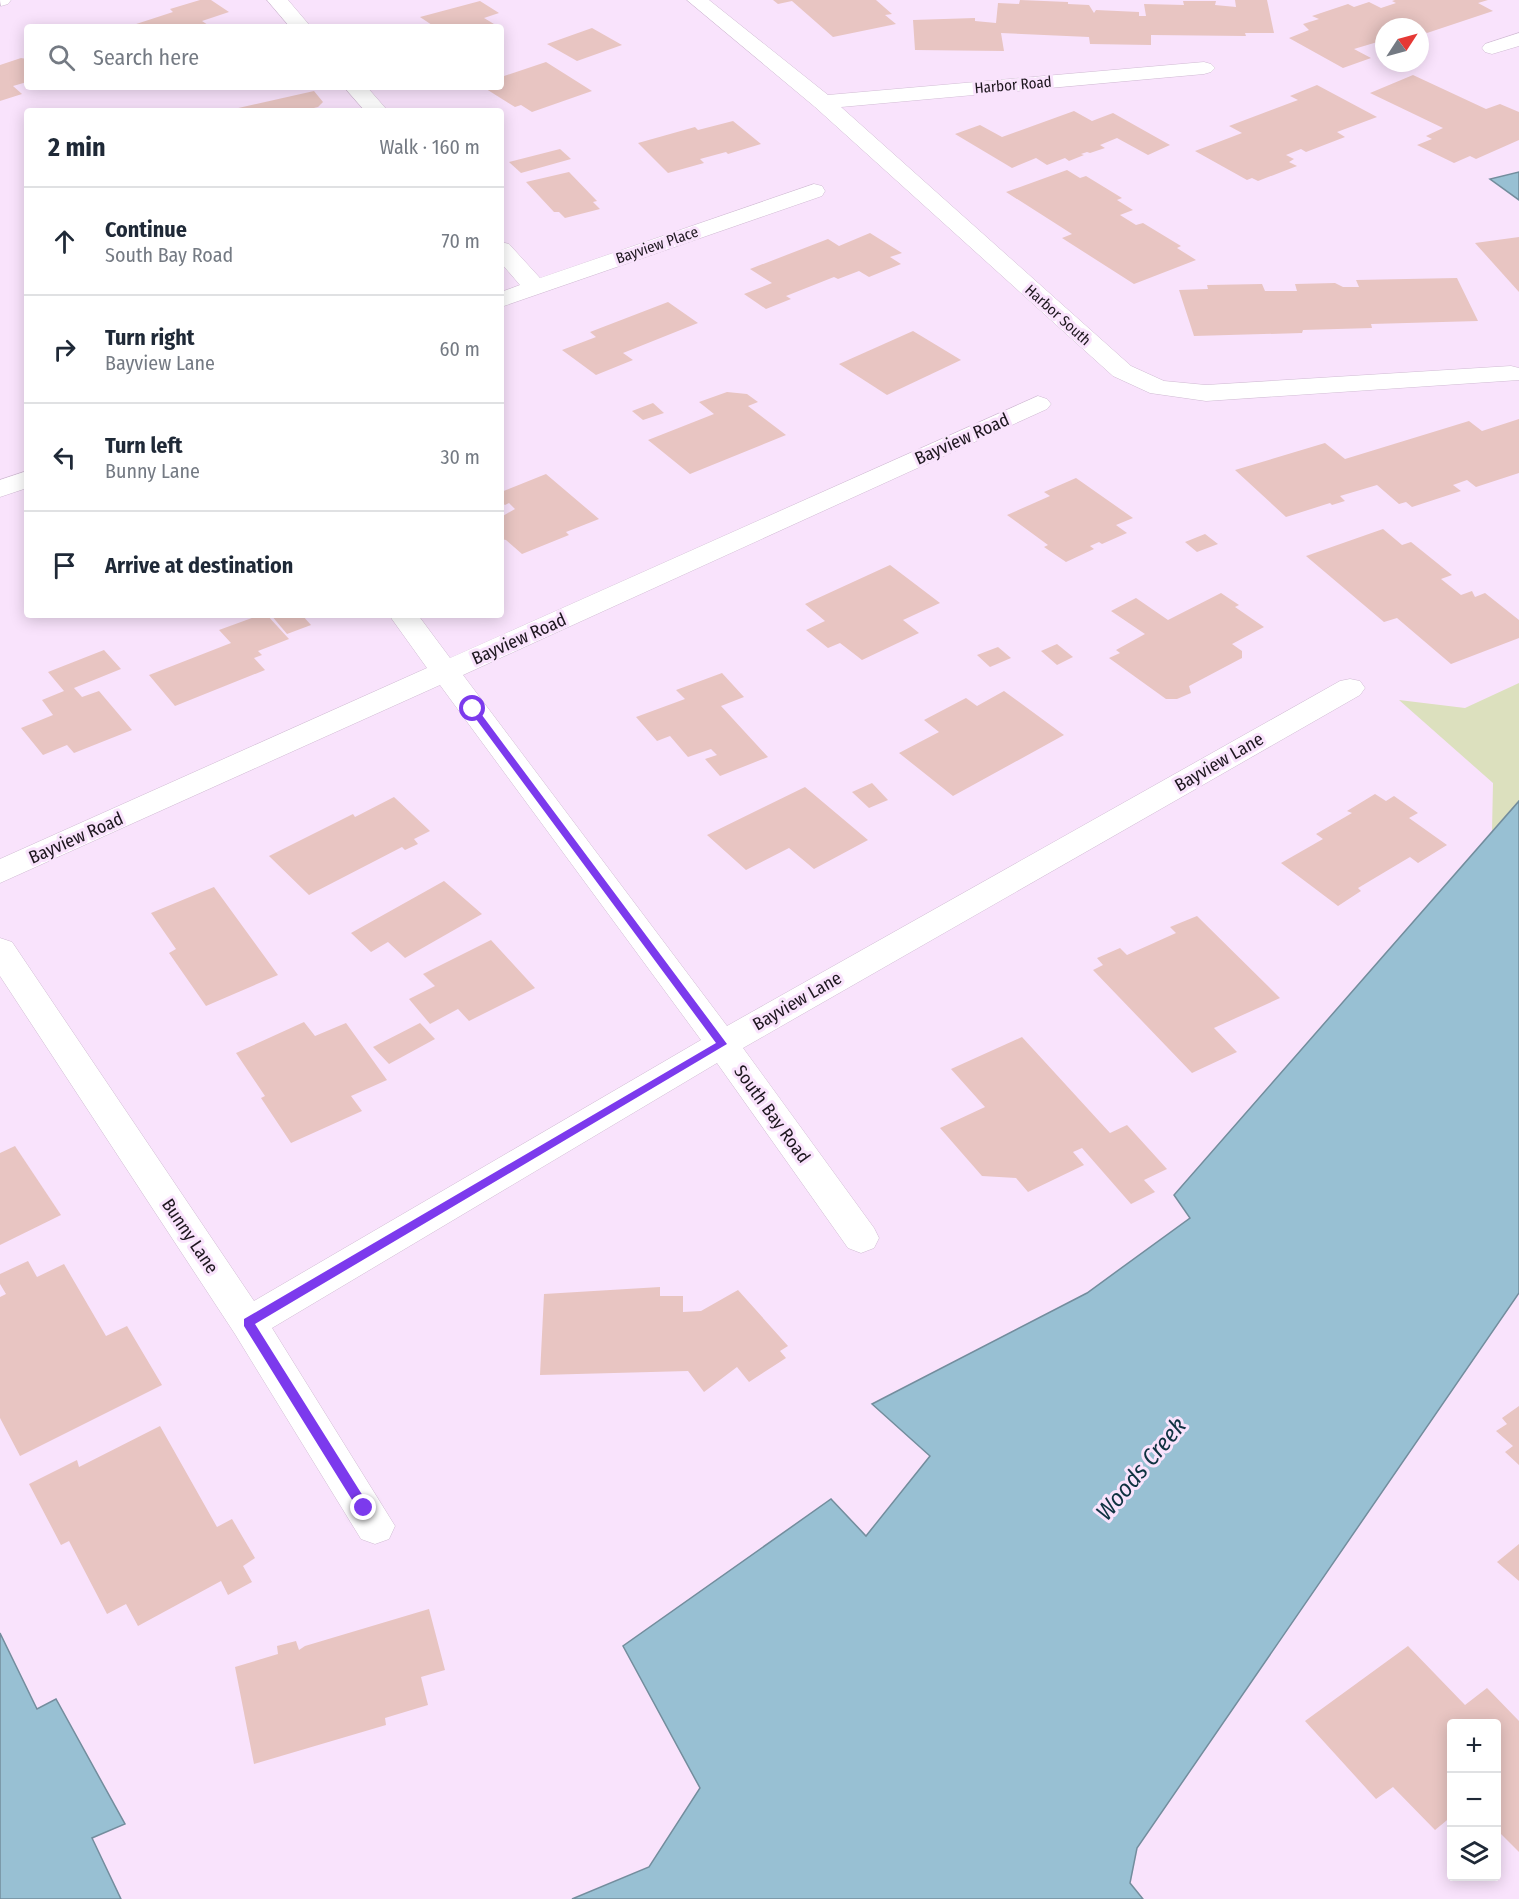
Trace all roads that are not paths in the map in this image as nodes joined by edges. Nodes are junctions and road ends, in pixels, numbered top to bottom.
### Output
1 (277, 0) edge
2 (697, 0) edge
3 (299, 24) edge
4 (1519, 39) edge
5 (1492, 48) dead end
6 (1204, 68) dead end
7 (358, 90) edge
8 (823, 102) junction
9 (374, 108) edge
10 (814, 191) dead end
11 (504, 252) edge
12 (535, 287) junction
13 (504, 299) edge
14 (1512, 374) dead end
15 (1038, 404) dead end
16 (24, 480) edge
17 (0, 489) edge
18 (405, 618) edge
19 (446, 672) junction
20 (1350, 688) dead end
21 (0, 872) edge
22 (0, 950) edge
23 (722, 1044) junction
24 (861, 1238) dead end
25 (248, 1323) junction
26 (375, 1526) dead end

1 - 3 street
2 - 8 street, Harbor South
4 - 5 street
6 - 8 street, Harbor Road
7 - 9 street
8 - 14 street, Harbor South
10 - 12 street, Bayview Place
11 - 12 street
12 - 13 street, Bayview Place
15 - 19 street, Bayview Road
16 - 17 street
18 - 19 street, South Bay Road
19 - 21 street, Bayview Road
19 - 23 street, South Bay Road
20 - 23 street, Bayview Lane
22 - 25 street, Bunny Lane
23 - 24 street, South Bay Road
23 - 25 street, Bayview Lane
25 - 26 street, Bunny Lane

